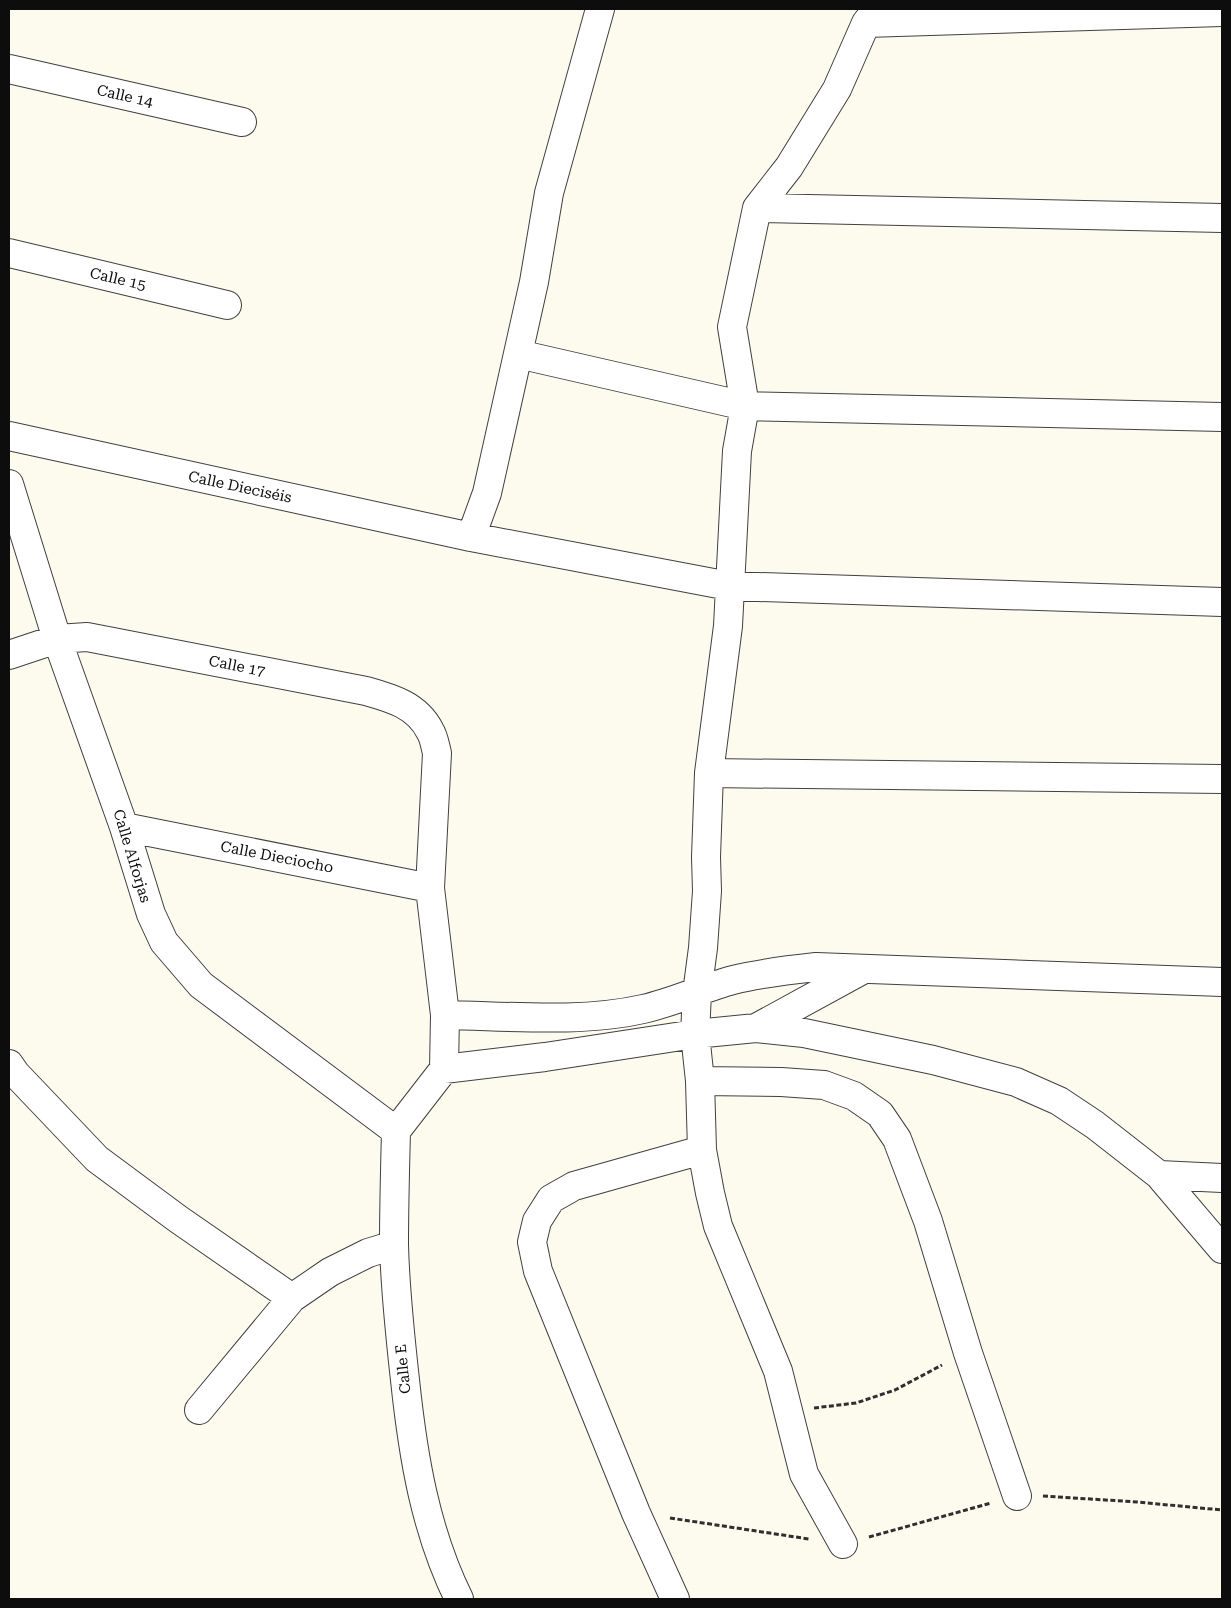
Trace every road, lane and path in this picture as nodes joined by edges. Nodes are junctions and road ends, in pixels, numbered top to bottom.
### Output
1 (600, 9) edge
2 (1222, 12) edge
3 (872, 16) edge
4 (9, 69) edge
5 (242, 122) dead end
6 (756, 208) junction
7 (1222, 218) edge
8 (9, 253) edge
9 (227, 305) dead end
10 (518, 354) junction
11 (745, 406) junction
12 (1222, 417) edge
13 (9, 436) edge
14 (9, 484) edge
15 (471, 537) junction
16 (730, 586) junction
17 (1222, 602) edge
18 (58, 639) junction
19 (9, 655) edge
20 (709, 773) junction
21 (1222, 779) edge
22 (124, 827) junction
23 (430, 888) junction
24 (865, 969) junction
25 (1222, 982) edge
26 (697, 993) junction
27 (446, 1015) junction
28 (756, 1028) junction
29 (694, 1034) junction
30 (9, 1064) edge
31 (444, 1069) junction
32 (700, 1081) junction
33 (396, 1131) junction
34 (702, 1150) junction
35 (1159, 1175) junction
36 (1222, 1178) edge
37 (394, 1245) junction
38 (1222, 1249) edge
39 (292, 1298) junction
40 (968, 1353) junction
41 (199, 1410) dead end
42 (789, 1411) junction
43 (1017, 1496) dead end
44 (636, 1513) junction
45 (843, 1544) joint
46 (459, 1599) edge
47 (676, 1599) edge

1 - 10 street
2 - 3 street
3 - 6 street
4 - 5 street, Calle 14
6 - 7 street
6 - 11 street
8 - 9 street, Calle 15
10 - 11 street
10 - 15 street
11 - 12 street
11 - 16 street
13 - 15 street, Calle Dieciséis
14 - 18 street, Calle Alforjas
15 - 16 street, Calle Dieciséis
16 - 17 street, Calle Dieciséis
16 - 20 street
18 - 19 street, Calle 17
18 - 22 street, Calle Alforjas
18 - 23 street, Calle 17
20 - 21 street
20 - 26 street
22 - 23 street, Calle Dieciocho
22 - 33 street, Calle Alforjas
23 - 27 street
24 - 25 street
24 - 26 street
24 - 28 street
26 - 27 street
26 - 29 street
27 - 31 street
28 - 29 street
28 - 35 street
29 - 31 street
29 - 32 street
30 - 39 street
31 - 33 street
32 - 34 street
32 - 40 street
33 - 37 street, Calle E
34 - 42 street
34 - 44 street
35 - 36 street
35 - 38 street
37 - 39 street
37 - 46 street, Calle E
39 - 41 street
40 - 42 path
40 - 43 street
42 - 45 street
44 - 45 path
44 - 47 street

